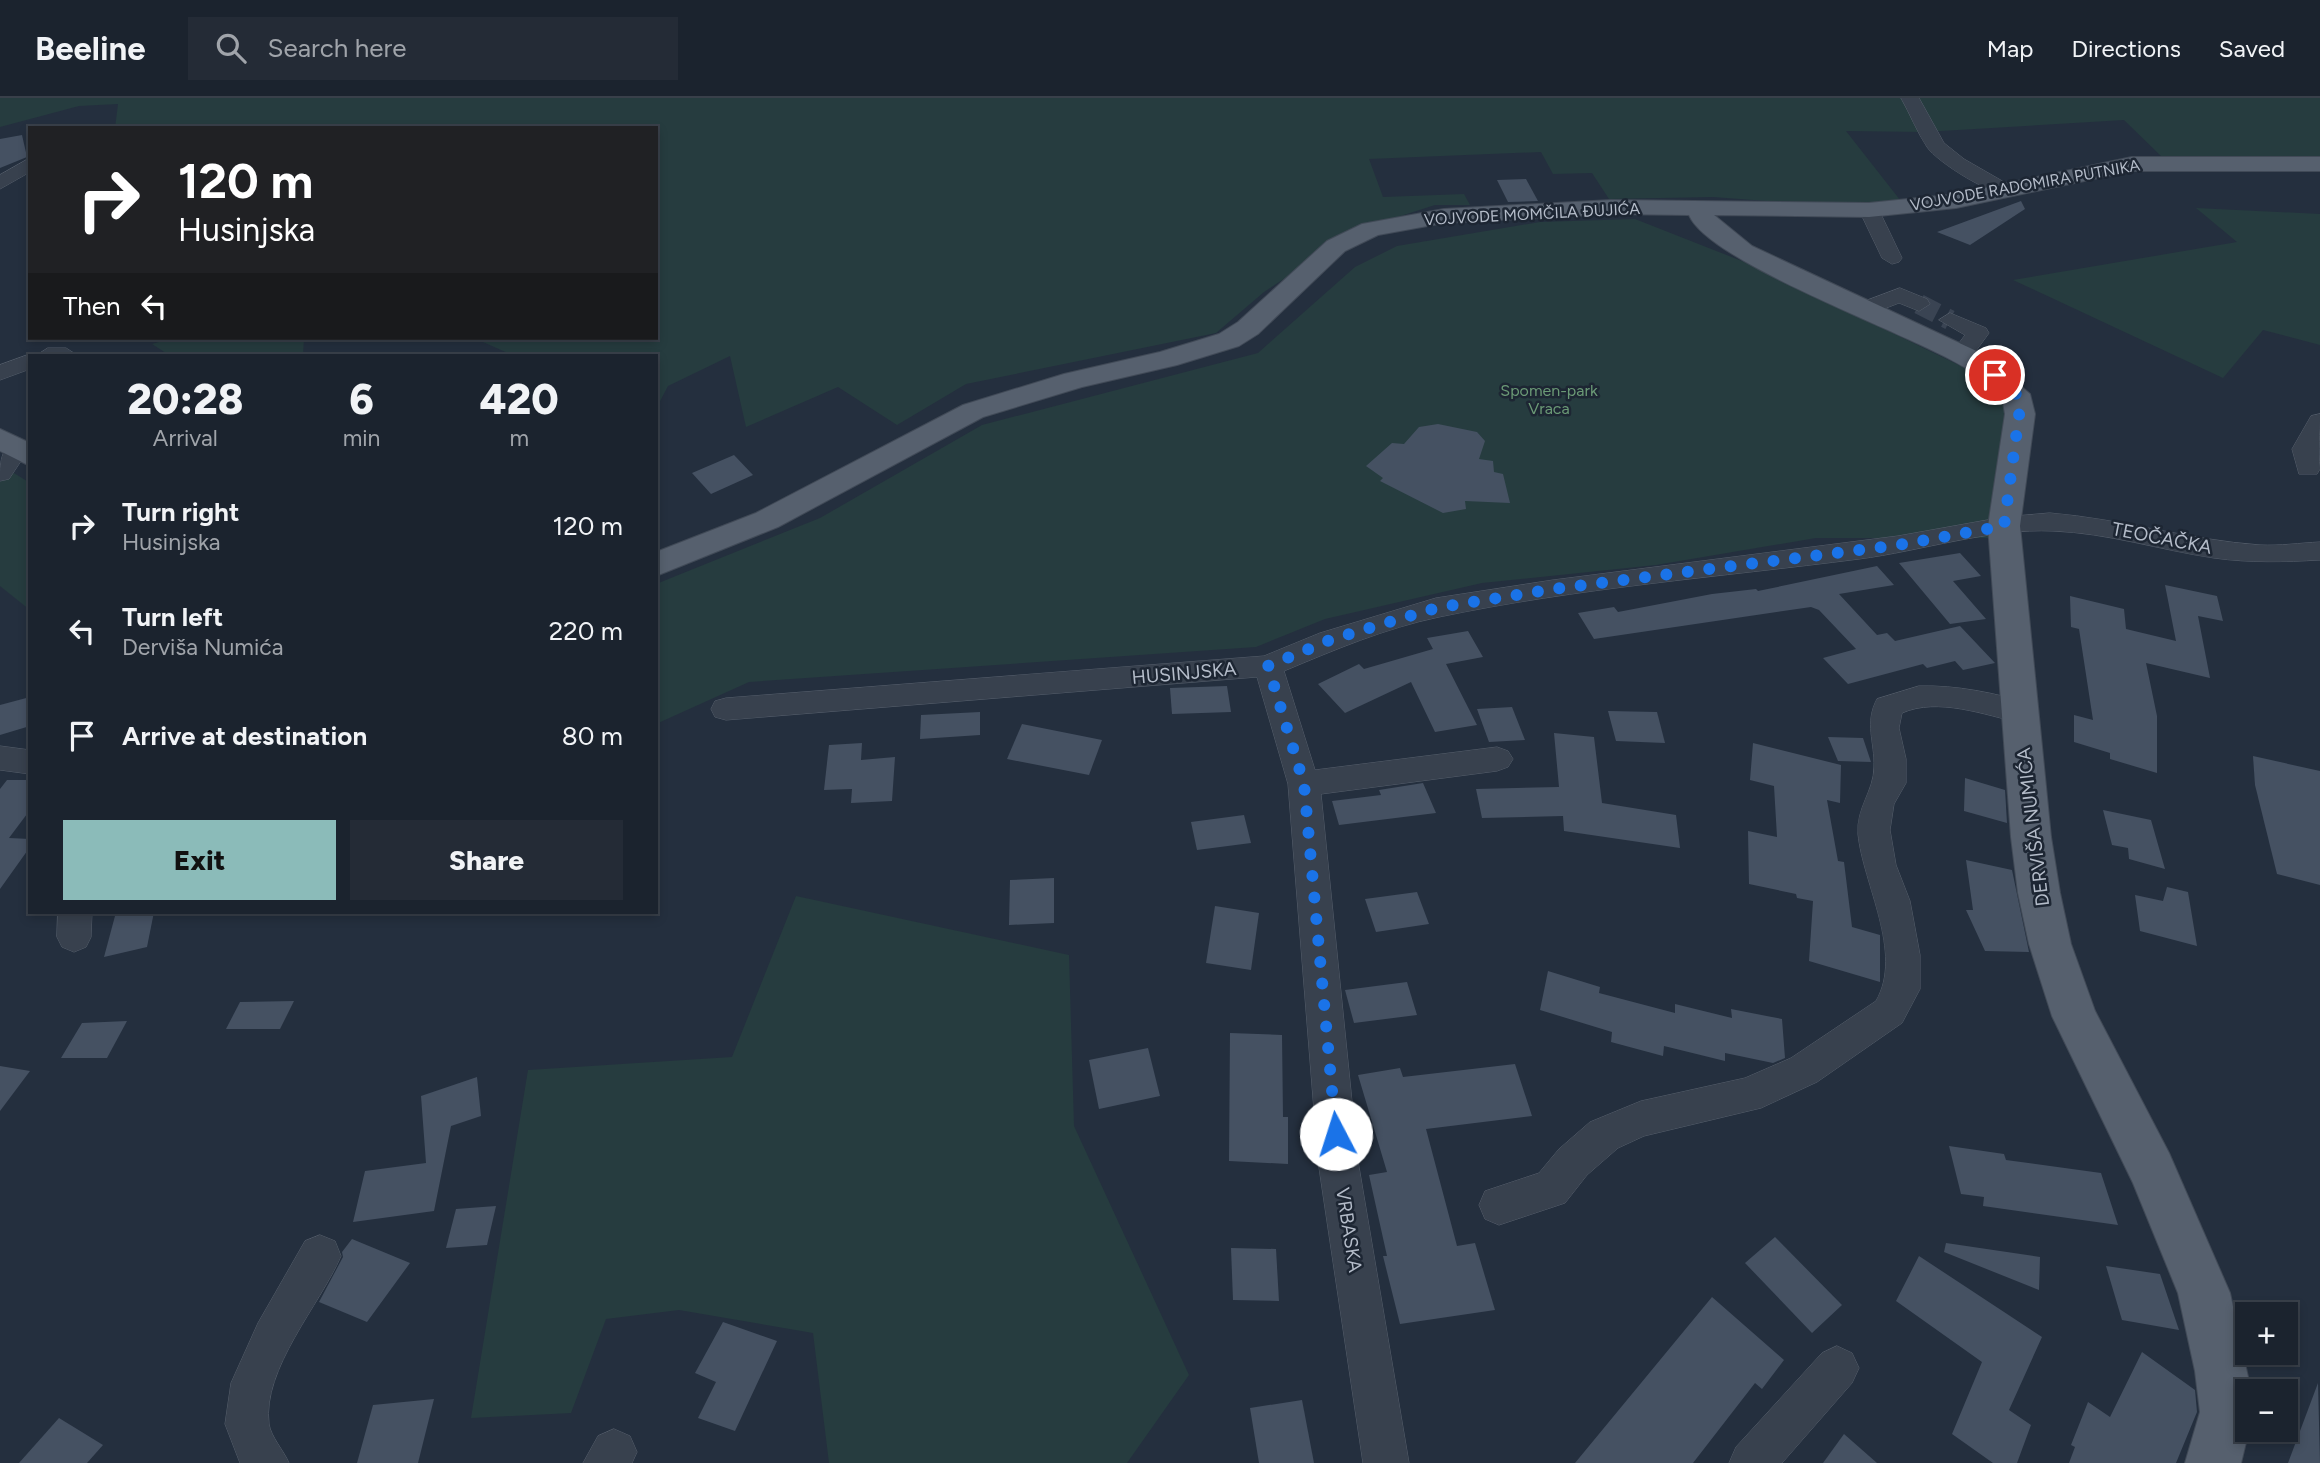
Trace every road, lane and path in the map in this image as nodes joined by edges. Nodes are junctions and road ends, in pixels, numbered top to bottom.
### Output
1 (1910, 98) edge
2 (2320, 164) edge
3 (28, 165) edge
4 (0, 183) edge
5 (2004, 190) junction
6 (1698, 208) junction
7 (1868, 210) junction
8 (1892, 258) dead end
9 (1919, 304) tunnel mouth
10 (1868, 308) junction
11 (1950, 320) tunnel mouth
12 (28, 361) edge
13 (1978, 364) junction
14 (0, 373) edge
15 (2320, 421) edge
16 (2308, 468) dead end
17 (2004, 526) junction
18 (2320, 551) edge
19 (658, 564) edge
20 (1268, 666) junction
21 (726, 709) dead end
22 (2021, 712) junction
23 (0, 758) edge
24 (1497, 758) dead end
25 (28, 762) edge
26 (1304, 784) junction
27 (1499, 1205) dead end
28 (320, 1256) dead end
29 (1837, 1368) dead end
30 (266, 1463) edge
31 (1386, 1463) edge
32 (1752, 1463) edge
33 (2213, 1463) edge

1 - 5 street
2 - 5 main road, VOJVODE RADOMIRA PUTNIKA
3 - 4 street
5 - 7 main road, VOJVODE RADOMIRA PUTNIKA
6 - 7 main road, VOJVODE RADOMIRA PUTNIKA
6 - 10 main road
6 - 19 main road, VOJVODE MOMČILA ĐUJIĆA
7 - 8 street
9 - 10 street
10 - 13 main road
11 - 13 street
12 - 14 street
13 - 17 main road, DERVIŠA NUMIĆA
15 - 16 street
17 - 18 street, TEOČAČKA
17 - 20 street, HUSINJSKA
17 - 22 main road, DERVIŠA NUMIĆA
20 - 21 street, HUSINJSKA
20 - 26 street, VRBASKA
22 - 27 street
22 - 33 main road, DERVIŠA NUMIĆA
23 - 25 street
24 - 26 street
26 - 31 street, VRBASKA
28 - 30 street
29 - 32 street

